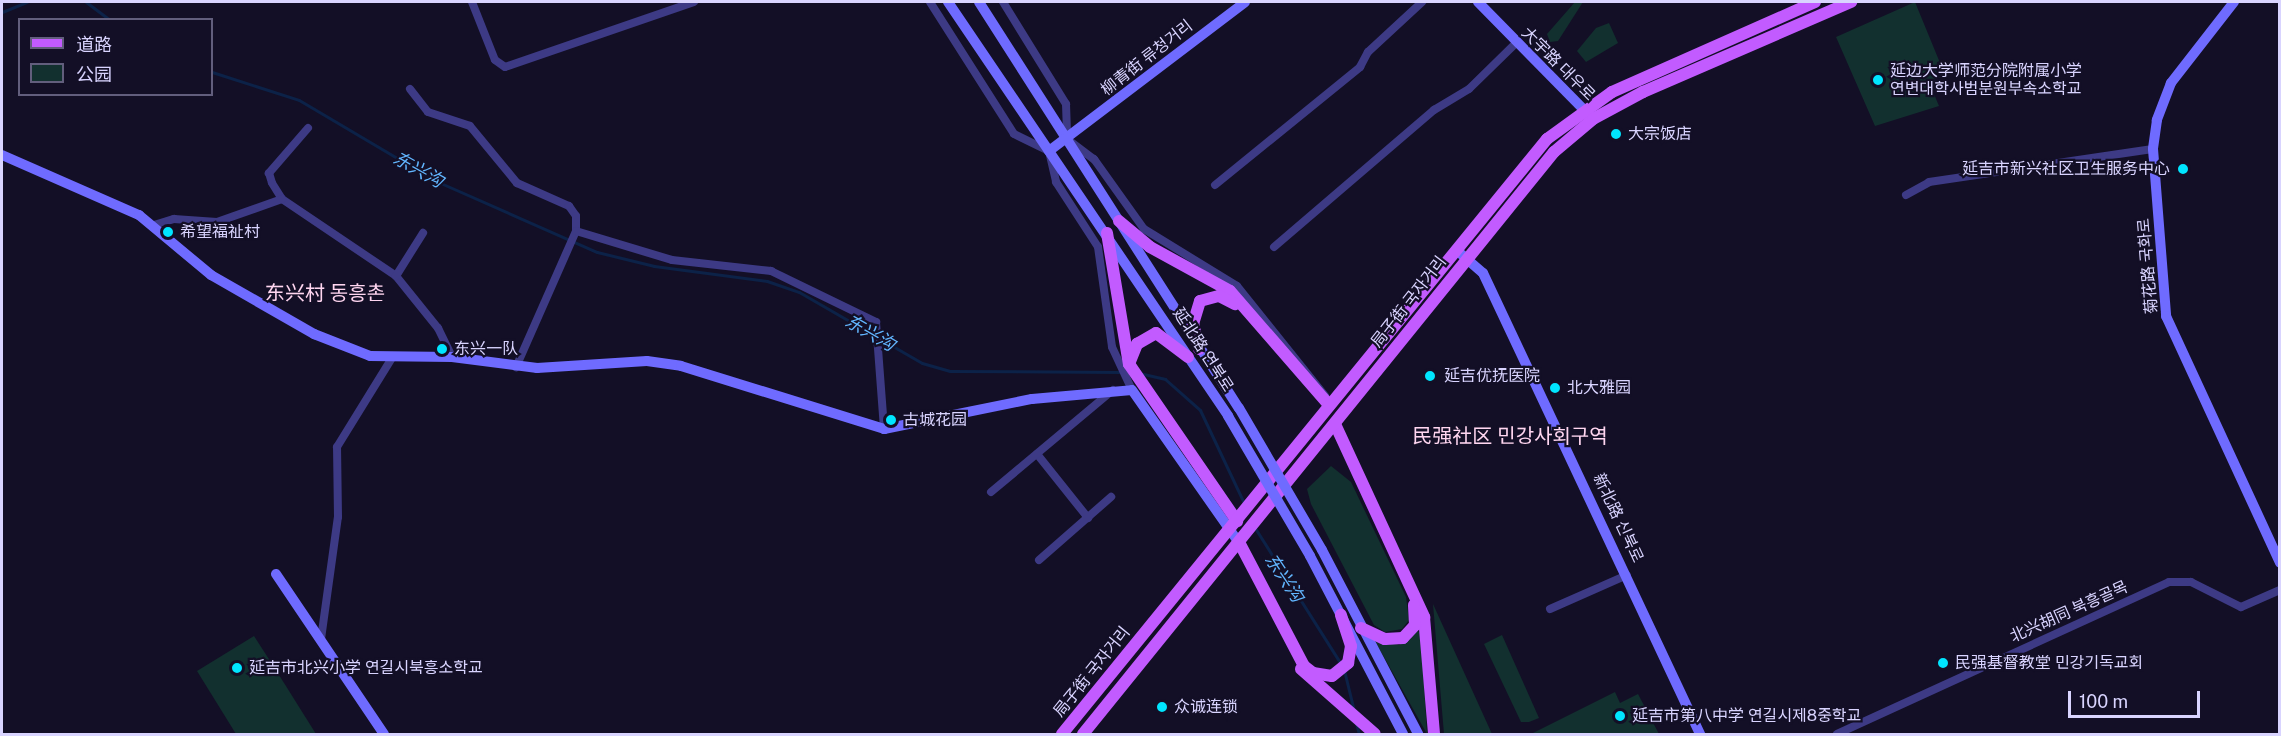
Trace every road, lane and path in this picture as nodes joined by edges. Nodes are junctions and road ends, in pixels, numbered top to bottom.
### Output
1 (472, 2) edge
2 (694, 2) edge
3 (930, 2) edge
4 (948, 2) edge
5 (979, 2) edge
6 (1003, 2) edge
7 (1245, 2) edge
8 (1422, 2) edge
9 (1478, 2) edge
10 (1815, 2) edge
11 (1851, 2) edge
12 (2234, 2) edge
13 (1516, 43) junction
14 (410, 89) dead end
15 (1582, 110) junction
16 (1593, 119) junction
17 (308, 128) dead end
18 (1067, 139) junction
19 (2153, 149) junction
20 (1049, 151) junction
21 (2, 155) edge
22 (1215, 185) dead end
23 (1906, 195) dead end
24 (282, 199) junction
25 (1119, 221) junction
26 (154, 225) junction
27 (423, 233) dead end
28 (1107, 233) junction
29 (575, 234) junction
30 (1274, 247) dead end
31 (1461, 254) junction
32 (396, 276) junction
33 (1199, 349) junction
34 (452, 357) junction
35 (1188, 357) junction
36 (392, 358) junction
37 (1123, 363) junction
38 (516, 367) junction
39 (1132, 383) junction
40 (1114, 389) junction
41 (1328, 407) junction
42 (1333, 426) junction
43 (884, 429) junction
44 (1037, 454) junction
45 (991, 492) dead end
46 (1111, 497) dead end
47 (1088, 518) junction
48 (1236, 523) junction
49 (1243, 540) junction
50 (1039, 560) dead end
51 (2280, 563) edge
52 (276, 574) dead end
53 (1627, 575) junction
54 (2280, 590) edge
55 (1550, 609) dead end
56 (1341, 615) junction
57 (1361, 628) junction
58 (321, 641) junction
59 (382, 734) edge
60 (1062, 735) edge
61 (1083, 735) edge
62 (1375, 735) edge
63 (1403, 735) edge
64 (1418, 735) edge
65 (1434, 735) edge
66 (1700, 735) edge
67 (1838, 735) edge

1 - 2 street
3 - 20 street
4 - 20 street, 延北路 연북로
5 - 18 street, 延北路 연북로
6 - 18 street
7 - 18 street, 柳青街 류청거리
8 - 22 street
9 - 13 street, 大宇路 대우로
10 - 15 main road, 局子街 국자거리
11 - 16 main road, 局子街 국자거리
12 - 19 street, 菊花路 국화로
13 - 15 street, 大宇路 대우로
13 - 30 street
14 - 29 street
15 - 16 street, 大宇路 대우로
15 - 31 main road, 局子街 국자거리
16 - 31 main road, 局子街 국자거리
17 - 24 street
18 - 20 street, 柳青街 류청거리
18 - 25 street, 延北路 연북로
18 - 41 street
19 - 23 street
19 - 51 street, 菊花路 국화로
20 - 28 street, 延北路 연북로
20 - 37 street
21 - 26 street
24 - 26 street
24 - 32 street
25 - 33 street, 延北路 연북로
25 - 41 main road
26 - 36 street
27 - 32 street
28 - 35 street, 延北路 연북로
28 - 37 main road
29 - 38 street
29 - 43 street
31 - 41 main road, 局子街 국자거리
31 - 42 main road, 局子街 국자거리
31 - 53 street, 新北路 신북로
32 - 34 street
33 - 41 main road
33 - 57 street, 延北路 연북로, bridge
34 - 36 street
34 - 38 street
35 - 37 main road
35 - 56 street, 延北路 연북로, bridge
36 - 58 street
37 - 39 main road
38 - 43 street
39 - 40 street
39 - 48 main road
40 - 43 street
40 - 44 street
41 - 48 main road, 局子街 국자거리
42 - 49 main road, 局子街 국자거리
42 - 57 main road
42 - 65 main road
44 - 45 street
44 - 47 street
46 - 47 street
47 - 50 street
48 - 49 street
48 - 60 main road, 局子街 국자거리
49 - 56 main road
49 - 61 main road, 局子街 국자거리
49 - 62 main road
52 - 58 street
53 - 55 street
53 - 66 street, 新北路 신북로
54 - 67 street, 北兴胡同 북흥골목
56 - 63 street, 延北路 연북로
57 - 64 street, 延北路 연북로
58 - 59 street

